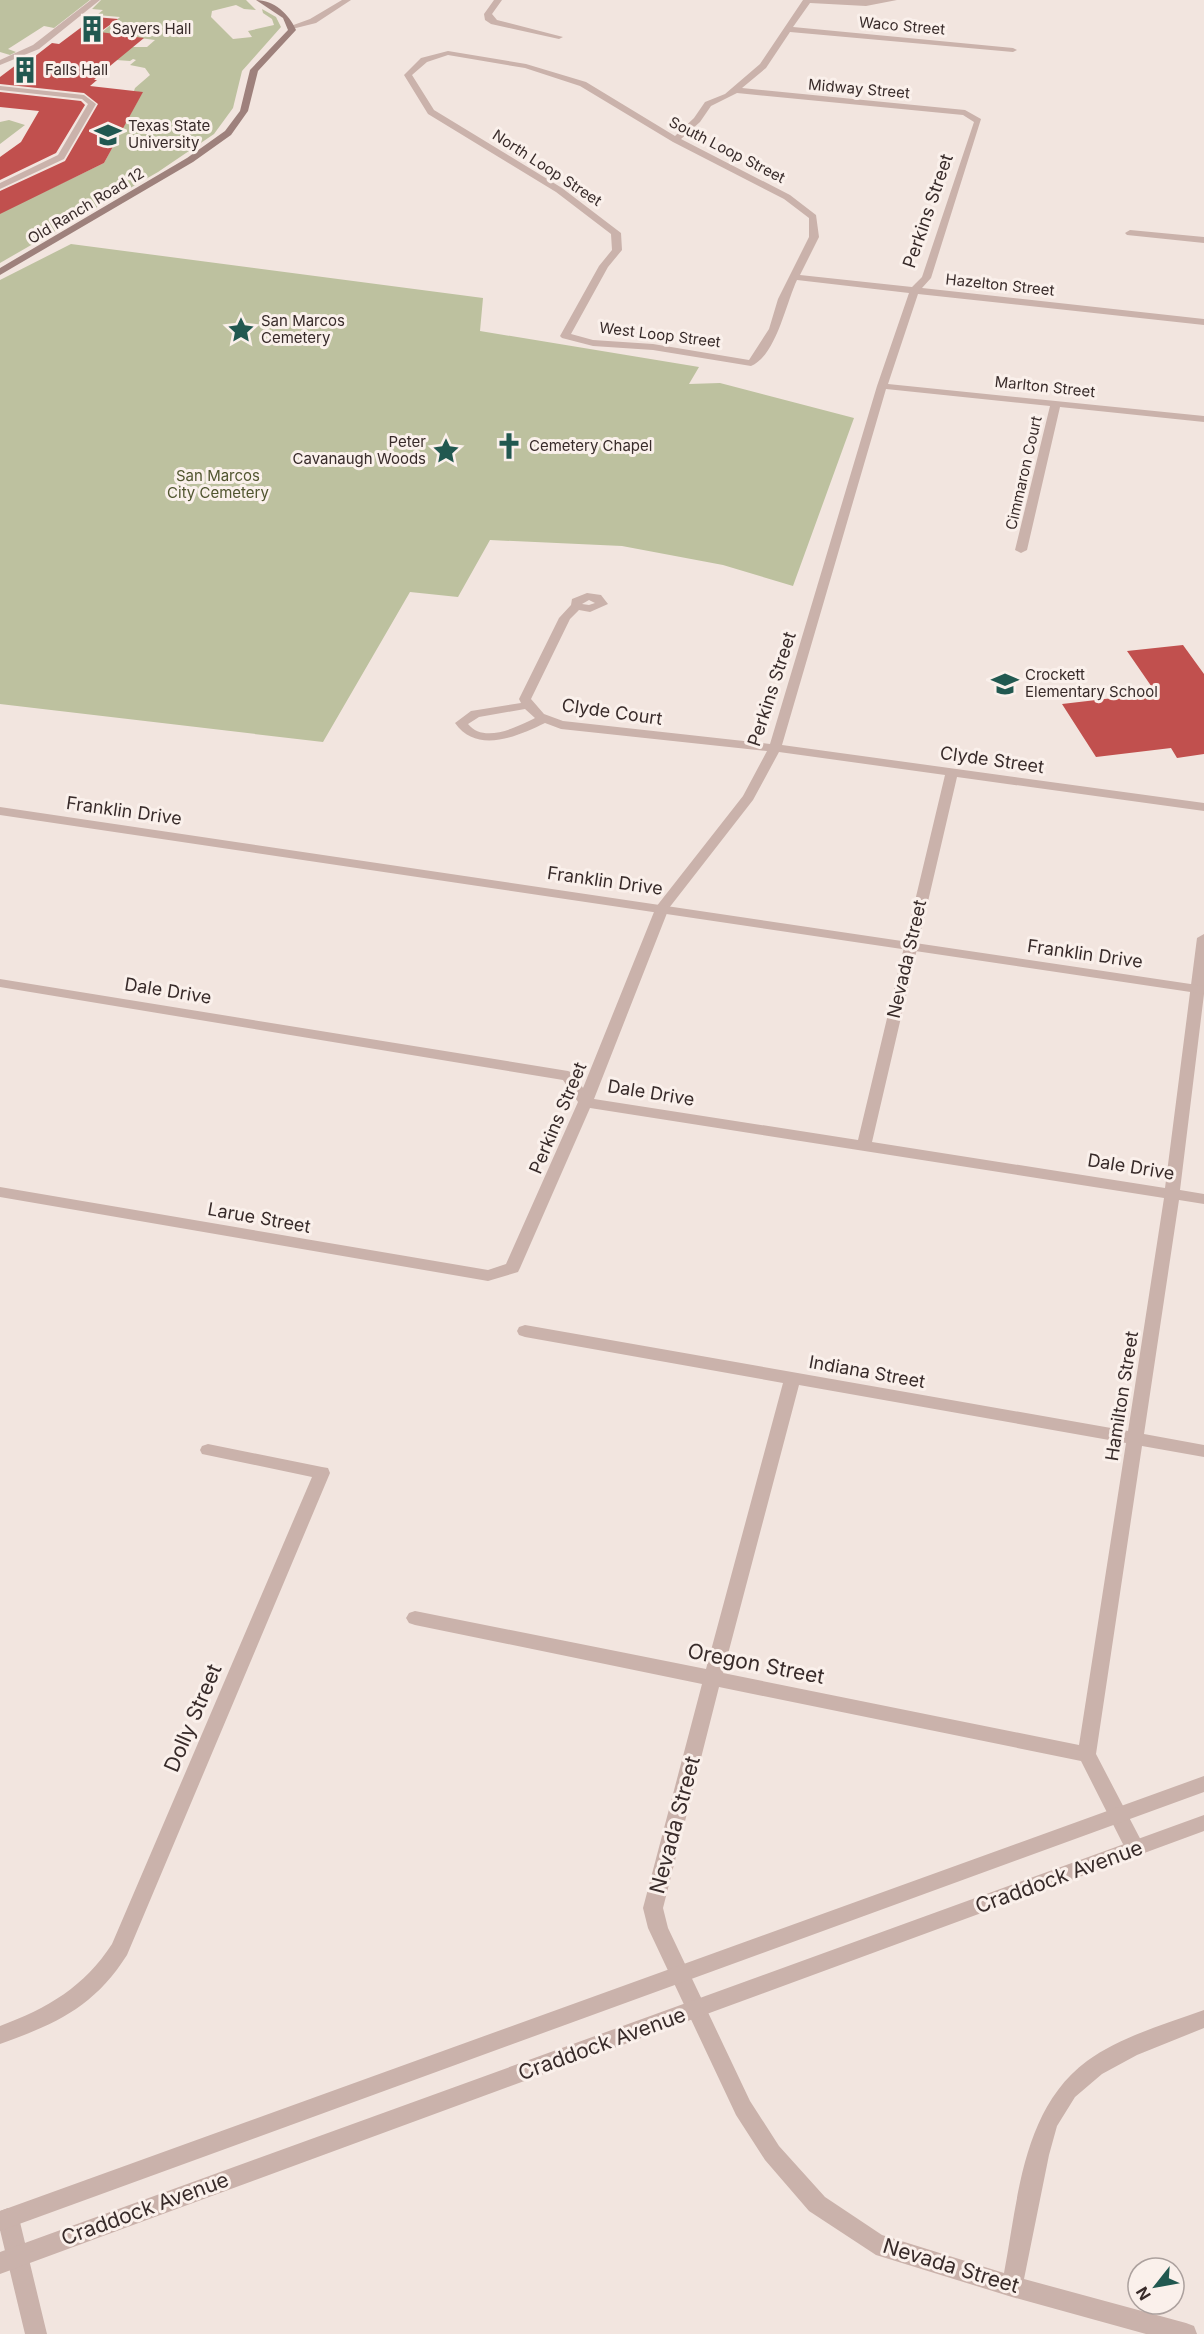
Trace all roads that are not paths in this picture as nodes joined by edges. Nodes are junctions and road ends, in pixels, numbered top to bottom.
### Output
1 (96, 0) edge
2 (260, 0) edge
3 (347, 0) edge
4 (498, 0) edge
5 (807, 0) edge
6 (892, 1) edge
7 (292, 27) junction
8 (788, 29) junction
9 (559, 38) dead end
10 (1013, 50) dead end
11 (440, 54) joint
12 (0, 63) edge
13 (0, 88) edge
14 (735, 90) junction
15 (978, 120) joint
16 (676, 140) junction
17 (0, 186) edge
18 (1130, 233) dead end
19 (1204, 240) edge
20 (0, 272) edge
21 (794, 277) junction
22 (914, 291) junction
23 (1204, 322) edge
24 (565, 336) joint
25 (751, 363) joint
26 (882, 386) junction
27 (1056, 403) junction
28 (1204, 419) edge
29 (1021, 550) dead end
30 (577, 606) dead end
31 (528, 705) junction
32 (544, 719) junction
33 (775, 748) junction
34 (952, 773) junction
35 (1204, 807) edge
36 (0, 811) edge
37 (663, 907) junction
38 (1204, 938) edge
39 (910, 946) junction
40 (0, 983) edge
41 (1200, 989) edge
42 (585, 1102) junction
43 (864, 1145) junction
44 (0, 1192) edge
45 (1172, 1194) junction
46 (1204, 1199) edge
47 (512, 1268) joint
48 (525, 1330) dead end
49 (792, 1379) junction
50 (1135, 1438) junction
51 (208, 1450) dead end
52 (1204, 1451) edge
53 (415, 1618) dead end
54 (714, 1679) junction
55 (1087, 1754) junction
56 (1204, 1784) edge
57 (1117, 1815) junction
58 (1204, 1823) edge
59 (1135, 1848) junction
60 (680, 1973) junction
61 (698, 2009) junction
62 (1204, 2019) edge
63 (0, 2035) edge
64 (4, 2219) edge
65 (9, 2259) edge
66 (1012, 2286) junction
67 (36, 2334) edge
68 (1186, 2334) edge

1 - 12 street
2 - 7 main road
3 - 7 street
4 - 9 street
5 - 6 street
5 - 8 street
7 - 20 main road, Old Ranch Road 12
8 - 10 street, Waco Street
8 - 14 street
11 - 16 street, South Loop Street
11 - 24 street, North Loop Street
13 - 17 street
14 - 15 street, Midway Street
14 - 16 street
15 - 22 street, Perkins Street
16 - 21 street, South Loop Street
18 - 19 street
21 - 22 street, Hazelton Street
21 - 25 street, South Loop Street
22 - 23 street, Hazelton Street
22 - 26 street, Perkins Street
24 - 25 street, West Loop Street
26 - 27 street, Marlton Street
26 - 33 street, Perkins Street
27 - 28 street, Marlton Street
27 - 29 street, Cimmaron Court
30 - 31 street
31 - 32 street, Clyde Court
31 - 32 street
32 - 33 street, Clyde Court
33 - 34 street, Clyde Street
33 - 37 street, Perkins Street
34 - 35 street, Clyde Street
34 - 39 street, Nevada Street
36 - 37 street, Franklin Drive
37 - 39 street, Franklin Drive
37 - 42 street, Perkins Street
38 - 41 street, Hamilton Street
39 - 41 street, Franklin Drive
39 - 43 street, Nevada Street
40 - 42 street, Dale Drive
41 - 45 street, Hamilton Street
42 - 43 street, Dale Drive
42 - 47 street, Perkins Street
43 - 45 street, Dale Drive
44 - 47 street, Larue Street
45 - 46 street, Dale Drive
45 - 50 street, Hamilton Street
48 - 49 street, Indiana Street
49 - 50 street, Indiana Street
49 - 54 street, Nevada Street
50 - 52 street, Indiana Street
50 - 55 street, Hamilton Street
51 - 63 street, Dolly Street
53 - 54 street, Oregon Street
54 - 55 street, Oregon Street
54 - 60 street, Nevada Street
55 - 57 street
56 - 57 street, Craddock Avenue
57 - 59 street
57 - 60 street, Craddock Avenue
58 - 59 street, Craddock Avenue
59 - 61 street, Craddock Avenue
60 - 61 street, Nevada Street
60 - 64 street, Craddock Avenue
61 - 65 street, Craddock Avenue
61 - 66 street, Nevada Street
62 - 66 street
64 - 65 street
65 - 67 street
66 - 68 street, Nevada Street

